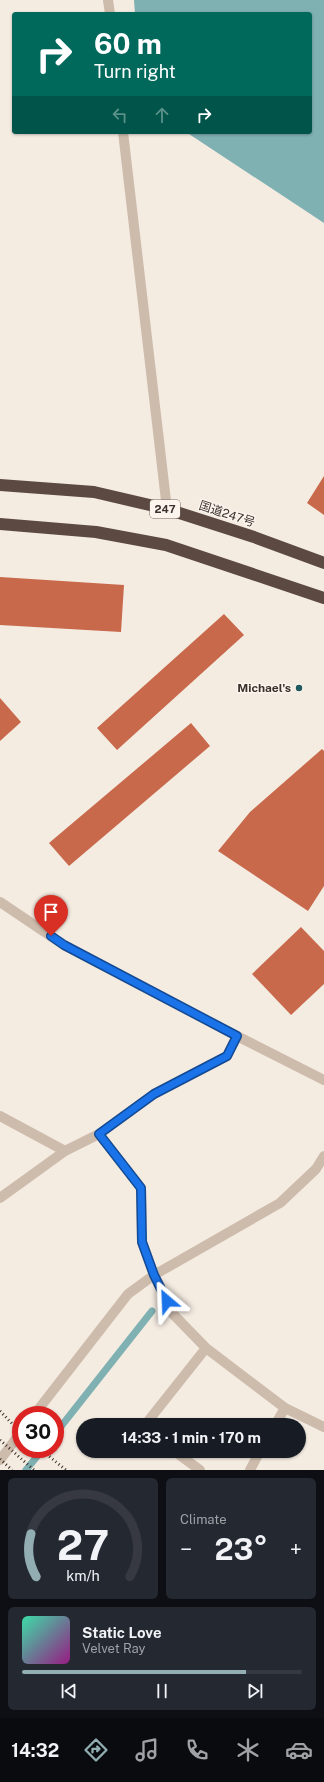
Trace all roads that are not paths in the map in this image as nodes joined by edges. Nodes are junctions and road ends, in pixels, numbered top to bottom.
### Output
1 (108, 0) edge
2 (110, 12) edge
3 (123, 134) edge
4 (0, 485) edge
5 (167, 509) junction
6 (0, 524) edge
7 (324, 563) edge
8 (324, 598) edge
9 (0, 902) edge
10 (237, 1036) junction
11 (324, 1080) edge
12 (0, 1116) edge
13 (99, 1134) junction
14 (65, 1152) junction
15 (324, 1156) edge
16 (0, 1198) edge
17 (154, 1275) junction
18 (206, 1348) junction
19 (41, 1406) edge
20 (285, 1408) junction
21 (151, 1418) edge
22 (279, 1418) edge
23 (324, 1427) edge
24 (12, 1444) edge
25 (184, 1458) edge
26 (256, 1458) edge
27 (0, 1460) edge
28 (200, 1470) edge
29 (250, 1470) edge

1 - 2 street
3 - 5 street
4 - 5 highway, 国道247号 / 247
5 - 7 highway, 国道247号 / 247
6 - 8 highway
9 - 10 street
10 - 11 street
10 - 13 street
12 - 14 street
13 - 14 street
13 - 17 street
14 - 16 street
15 - 17 street
17 - 18 street
17 - 19 street
18 - 20 street
18 - 21 street
20 - 22 street
20 - 23 street
24 - 27 street
25 - 28 street
26 - 29 street

